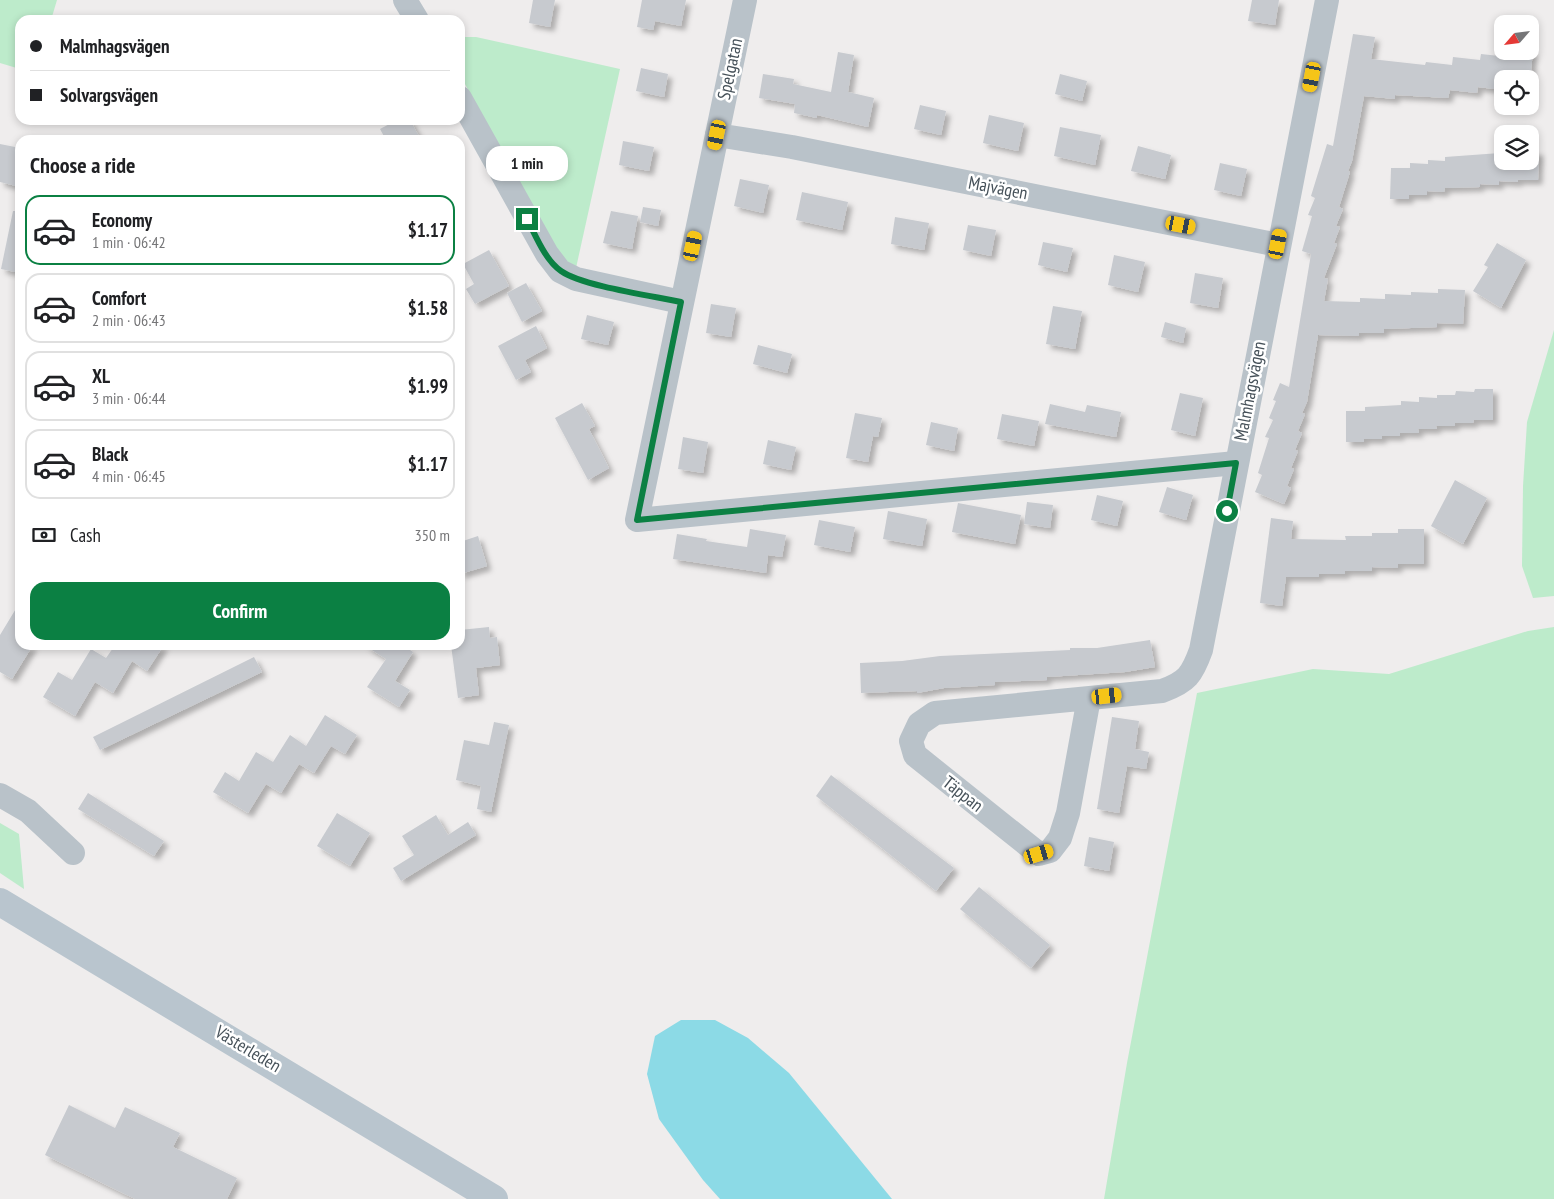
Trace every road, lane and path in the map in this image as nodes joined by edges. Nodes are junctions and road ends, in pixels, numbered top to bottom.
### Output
1 (406, 0) edge
2 (745, 0) edge
3 (1327, 0) edge
4 (414, 15) edge
5 (465, 107) edge
6 (717, 135) junction
7 (1278, 244) junction
8 (681, 302) junction
9 (1236, 463) junction
10 (1088, 698) junction
11 (0, 794) edge
12 (73, 853) dead end
13 (0, 902) edge
14 (494, 1199) edge

1 - 4 street
2 - 6 street, Spelgatan
3 - 7 street, Malmhagsvägen
5 - 8 street
6 - 7 street, Majvägen
6 - 8 street, Spelgatan
7 - 9 street, Malmhagsvägen
8 - 9 street, Spelgatan
9 - 10 street, Malmhagsvägen
10 - 10 street, Täppan
11 - 12 street
13 - 14 street, Västerleden

